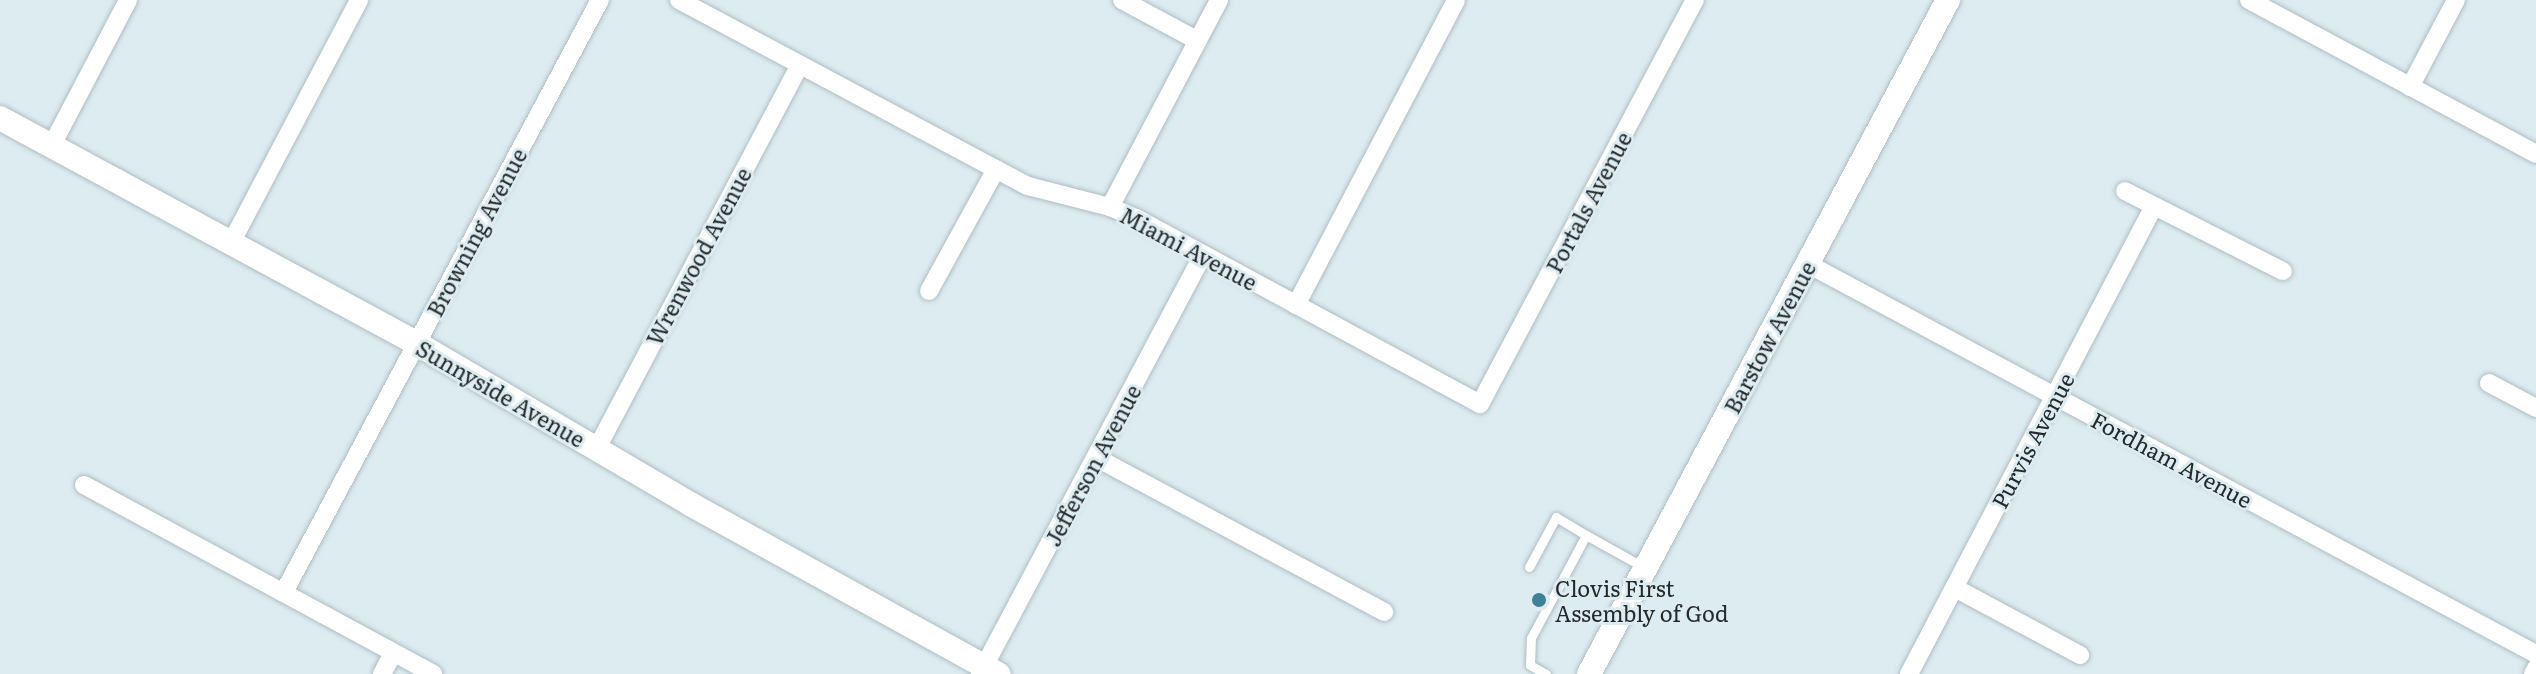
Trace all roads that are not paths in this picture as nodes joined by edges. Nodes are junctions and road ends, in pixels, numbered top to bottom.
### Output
1 (128, 0) edge
2 (359, 0) edge
3 (600, 0) edge
4 (679, 0) edge
5 (1122, 0) edge
6 (1219, 0) edge
7 (1456, 0) edge
8 (1695, 0) edge
9 (1948, 0) edge
10 (2249, 0) edge
11 (2456, 0) edge
12 (1198, 41) junction
13 (800, 65) junction
14 (2410, 87) junction
15 (0, 118) edge
16 (52, 145) junction
17 (2536, 154) edge
18 (996, 169) junction
19 (2125, 191) dead end
20 (2154, 206) junction
21 (1110, 207) junction
22 (231, 243) junction
23 (1203, 255) junction
24 (1808, 264) junction
25 (2283, 271) dead end
26 (929, 291) dead end
27 (1296, 305) junction
28 (416, 343) junction
29 (2489, 383) dead end
30 (2055, 396) junction
31 (1480, 404) joint
32 (2536, 408) edge
33 (597, 448) junction
34 (1097, 458) junction
35 (84, 485) dead end
36 (1586, 535) junction
37 (1529, 567) dead end
38 (1645, 568) junction
39 (1955, 588) junction
40 (284, 592) junction
41 (1384, 612) dead end
42 (393, 653) junction
43 (2536, 654) edge
44 (2080, 655) dead end
45 (2536, 668) edge
46 (1528, 670) edge
47 (987, 671) edge
48 (382, 674) edge
49 (433, 674) edge
50 (1546, 674) edge
51 (1589, 674) edge
52 (1909, 674) edge
53 (2533, 674) edge

1 - 16 street
2 - 22 street
3 - 28 street, Browning Avenue
4 - 13 street, Miami Avenue
5 - 12 street
6 - 12 street
7 - 27 street
8 - 31 street, Portals Avenue
9 - 24 main road, Barstow Avenue
10 - 14 street
11 - 14 street
12 - 21 street
13 - 18 street, Miami Avenue
13 - 33 street, Wrenwood Avenue
14 - 17 street
15 - 16 main road, Sunnyside Avenue
16 - 22 main road, Sunnyside Avenue
18 - 21 street, Miami Avenue
18 - 26 street
19 - 20 street
20 - 25 street
20 - 30 street, Purvis Avenue
21 - 23 street, Miami Avenue
22 - 28 main road, Sunnyside Avenue
23 - 27 street, Miami Avenue
23 - 34 street, Jefferson Avenue
24 - 30 street, Fordham Avenue
24 - 38 main road, Barstow Avenue
27 - 31 street, Miami Avenue
28 - 33 main road, Sunnyside Avenue
28 - 40 street, Browning Avenue
29 - 32 street
30 - 39 street, Purvis Avenue
30 - 43 street, Fordham Avenue
33 - 47 main road, Sunnyside Avenue
34 - 41 street
34 - 47 street, Jefferson Avenue
35 - 40 street
36 - 37 lane
36 - 38 lane
36 - 46 lane
38 - 51 main road, Barstow Avenue
39 - 44 street
39 - 52 street, Purvis Avenue
40 - 42 street
42 - 48 street
42 - 49 street
45 - 53 street
46 - 50 lane

